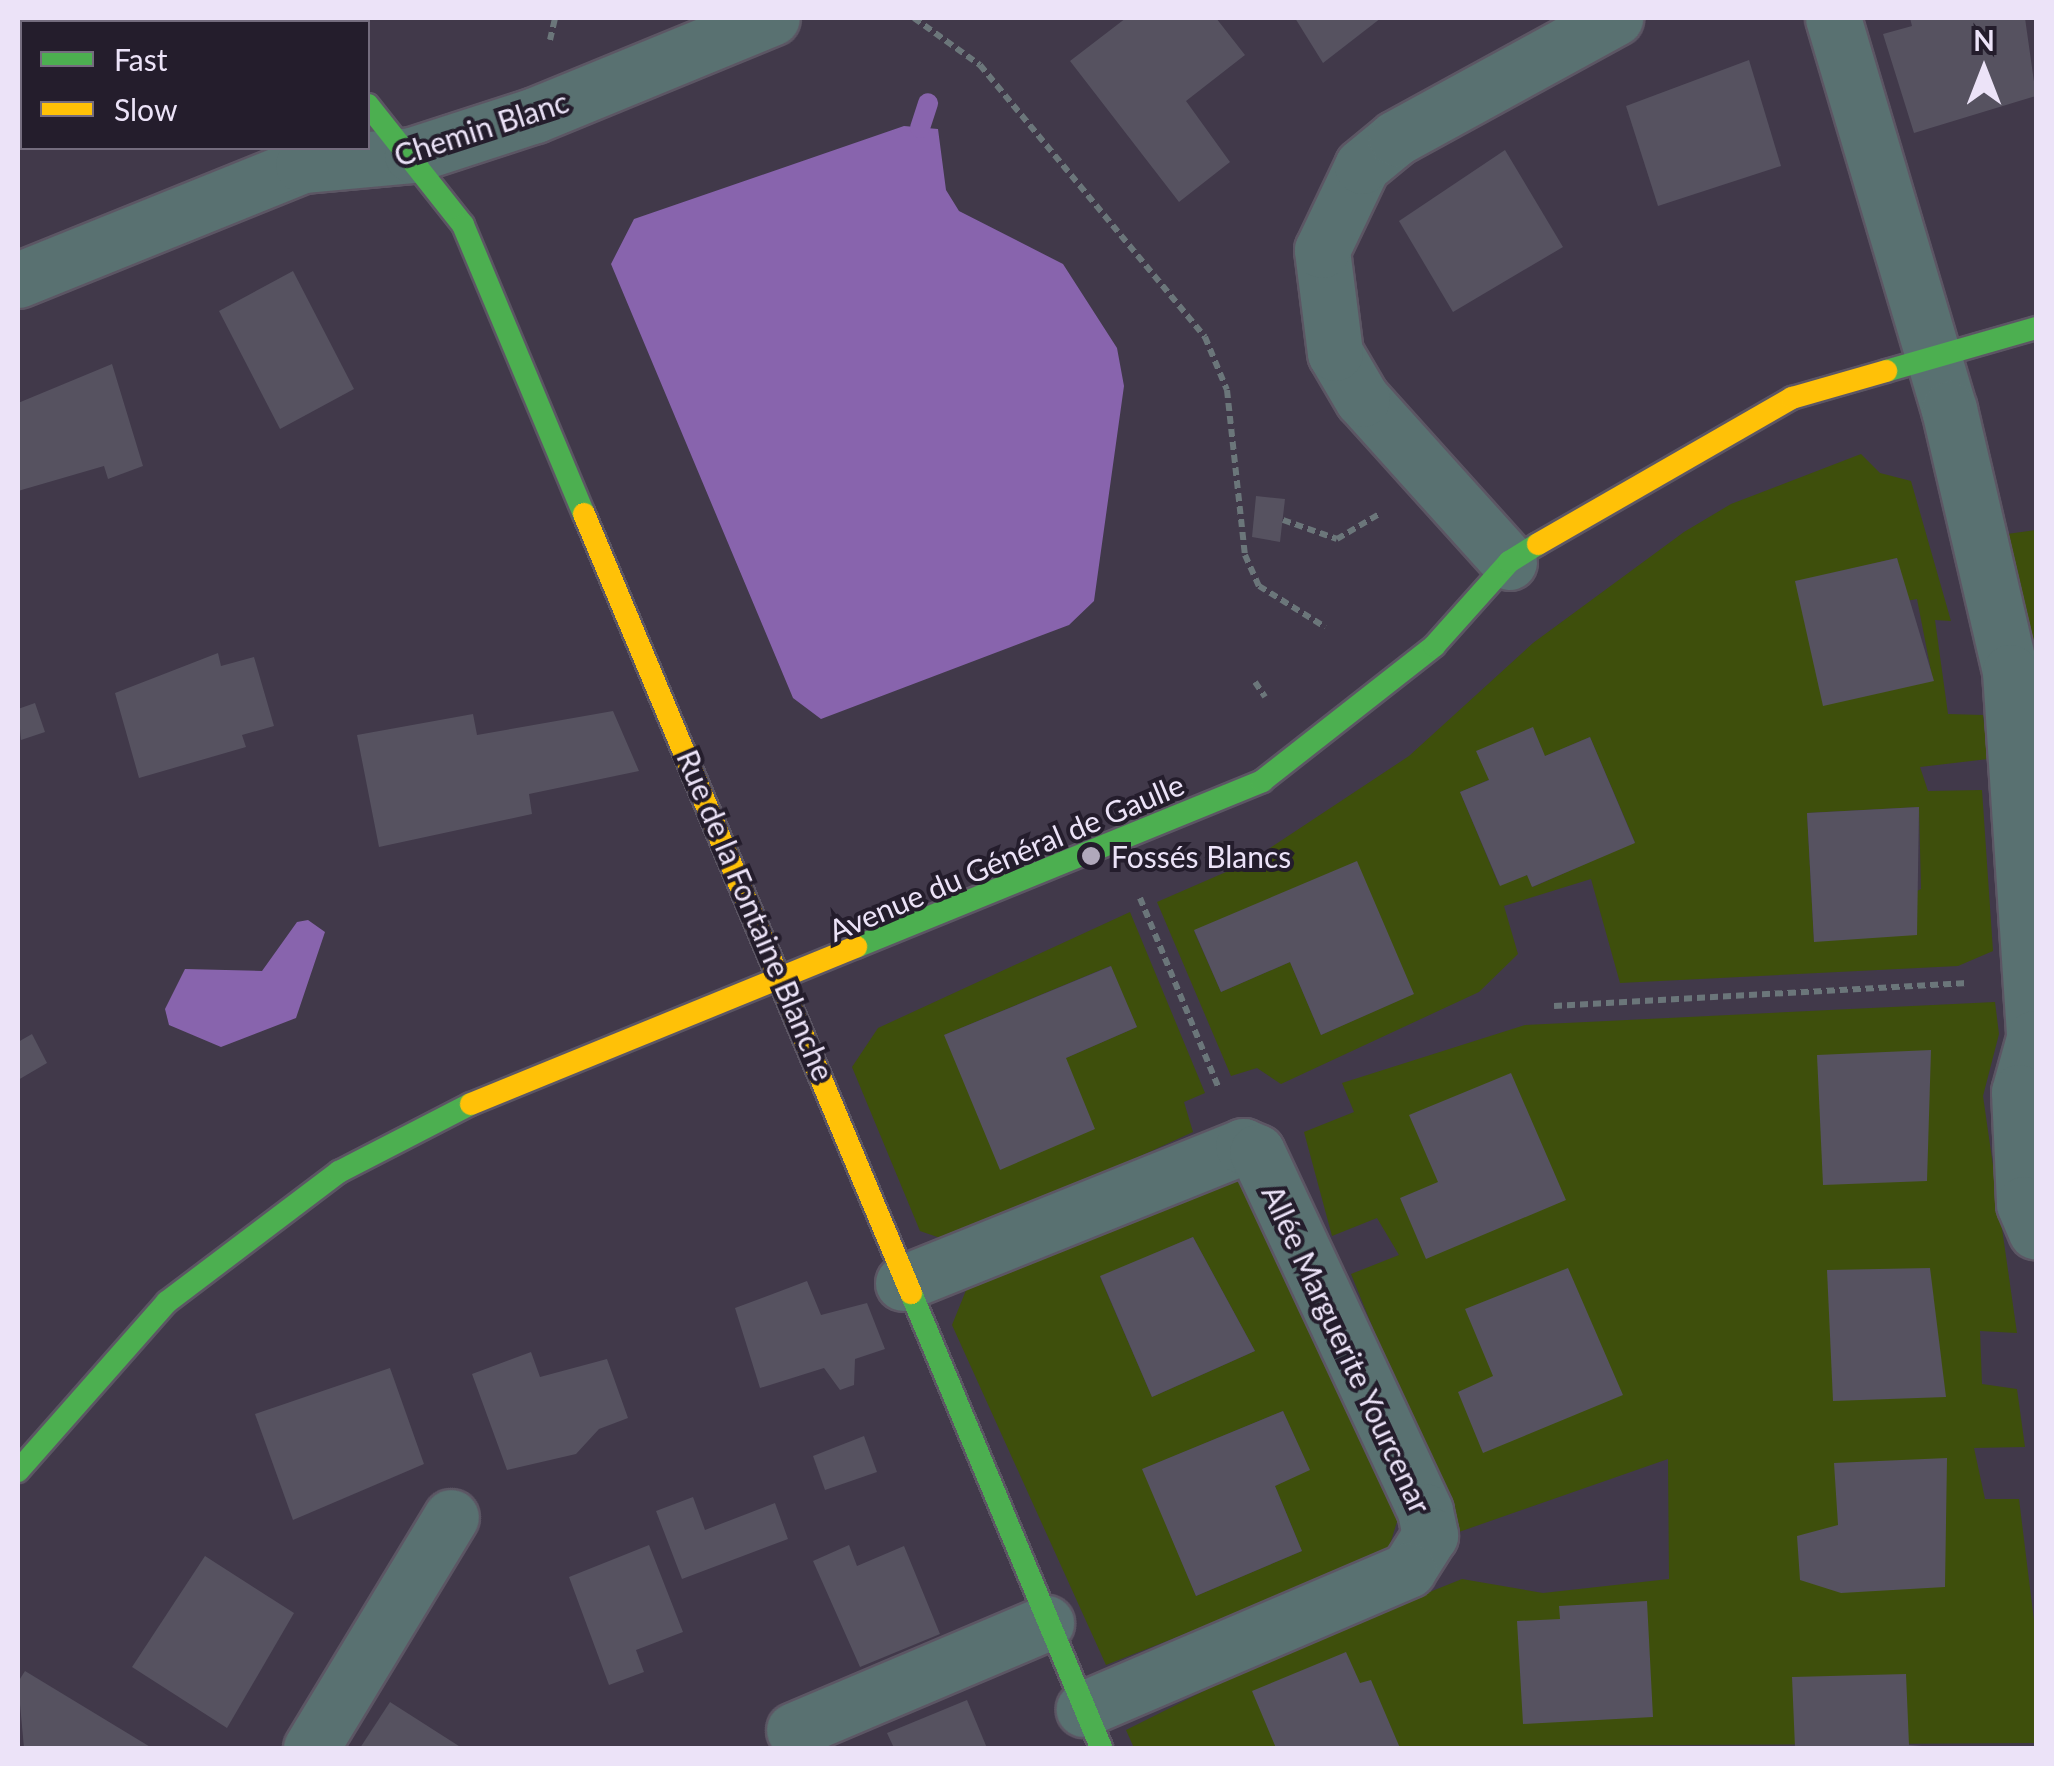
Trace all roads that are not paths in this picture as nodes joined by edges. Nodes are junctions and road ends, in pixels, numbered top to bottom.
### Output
1 (772, 18) edge
2 (1615, 18) edge
3 (1833, 18) edge
4 (370, 107) edge
5 (412, 155) junction
6 (18, 280) edge
7 (2036, 328) edge
8 (1933, 356) junction
9 (1509, 562) junction
10 (786, 982) junction
11 (2036, 1232) edge
12 (903, 1283) junction
13 (18, 1471) edge
14 (451, 1516) dead end
15 (1046, 1622) junction
16 (1093, 1729) edge
17 (794, 1730) dead end
18 (312, 1748) edge

1 - 5 street, Chemin Blanc
2 - 9 street
3 - 8 street
4 - 5 street, Rue de la Fontaine Blanche
5 - 6 street, Chemin Blanc
5 - 10 street, Rue de la Fontaine Blanche
7 - 8 street, Avenue du Général de Gaulle
8 - 9 street, Avenue du Général de Gaulle
8 - 11 street
9 - 10 street, Avenue du Général de Gaulle
10 - 12 street, Rue de la Fontaine Blanche
10 - 13 street, Avenue du Général de Gaulle
12 - 15 street, Rue de la Fontaine Blanche
12 - 16 street, Allée Marguerite Yourcenar
14 - 18 street
15 - 16 street, Rue de la Fontaine Blanche
15 - 17 street

